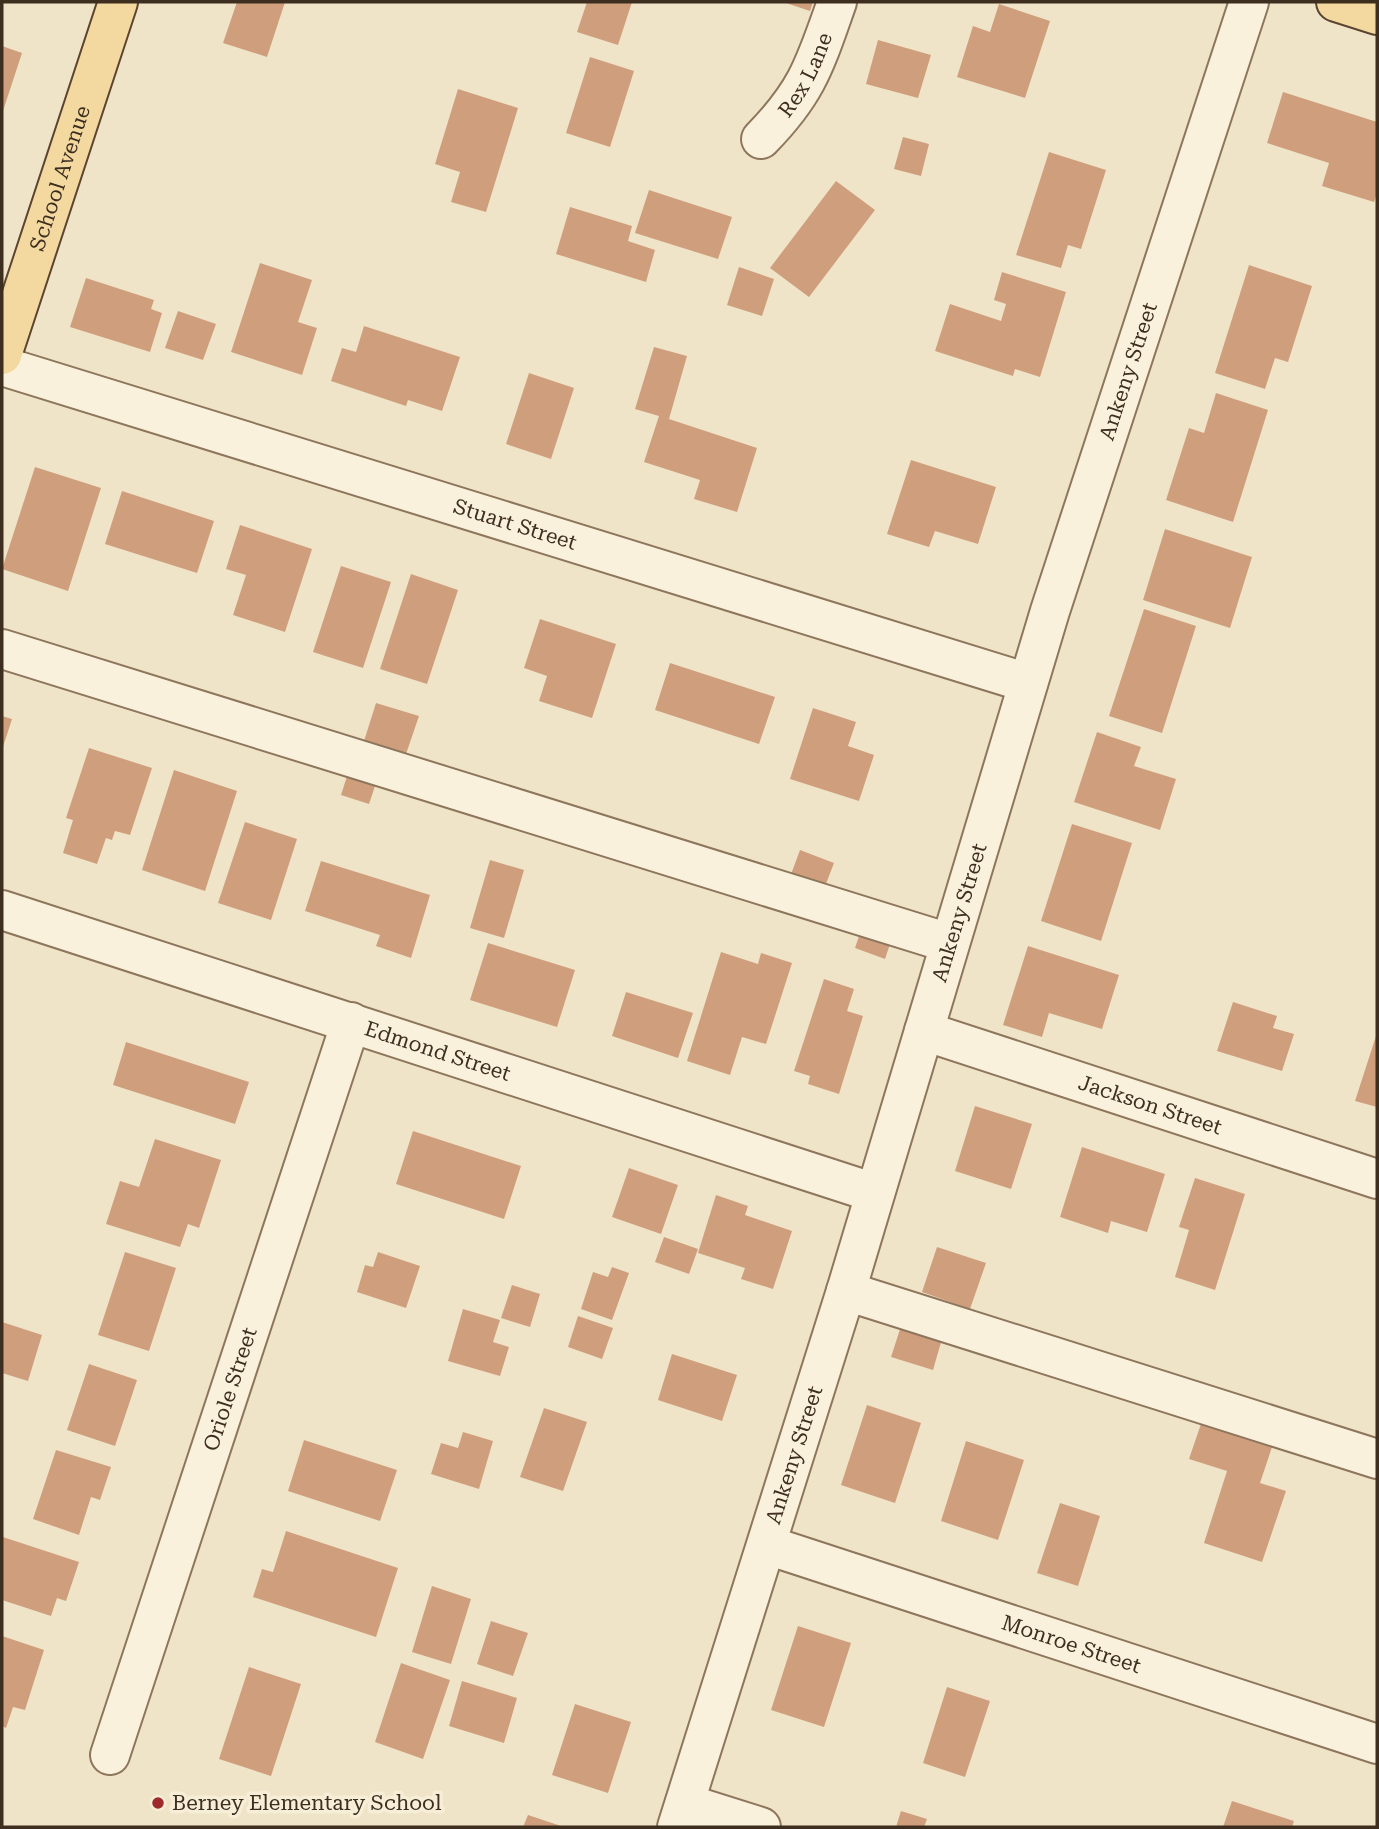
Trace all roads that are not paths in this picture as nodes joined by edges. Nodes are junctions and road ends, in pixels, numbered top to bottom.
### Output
1 (118, 2) edge
2 (837, 2) edge
3 (1249, 2) edge
4 (1336, 2) edge
5 (1377, 15) edge
6 (761, 139) dead end
7 (2, 355) edge
8 (2, 366) edge
9 (2, 649) edge
10 (1028, 683) junction
11 (2, 910) edge
12 (949, 943) junction
13 (351, 1022) junction
14 (924, 1031) junction
15 (1377, 1180) edge
16 (875, 1193) junction
17 (846, 1291) junction
18 (1377, 1459) edge
19 (767, 1545) junction
20 (1377, 1744) edge
21 (110, 1755) dead end
22 (681, 1815) edge
23 (761, 1827) edge

1 - 7 main road, School Avenue
2 - 6 street, Rex Lane
3 - 10 street, Ankeny Street
4 - 5 main road
8 - 10 street, Stuart Street
9 - 12 street
10 - 12 street, Ankeny Street
11 - 13 street, Edmond Street
12 - 14 street, Ankeny Street
13 - 16 street, Edmond Street
13 - 21 street, Oriole Street
14 - 15 street, Jackson Street
14 - 16 street, Ankeny Street
16 - 17 street, Ankeny Street
17 - 18 street
17 - 19 street, Ankeny Street
19 - 20 street, Monroe Street
19 - 22 street, Ankeny Street
22 - 23 street

